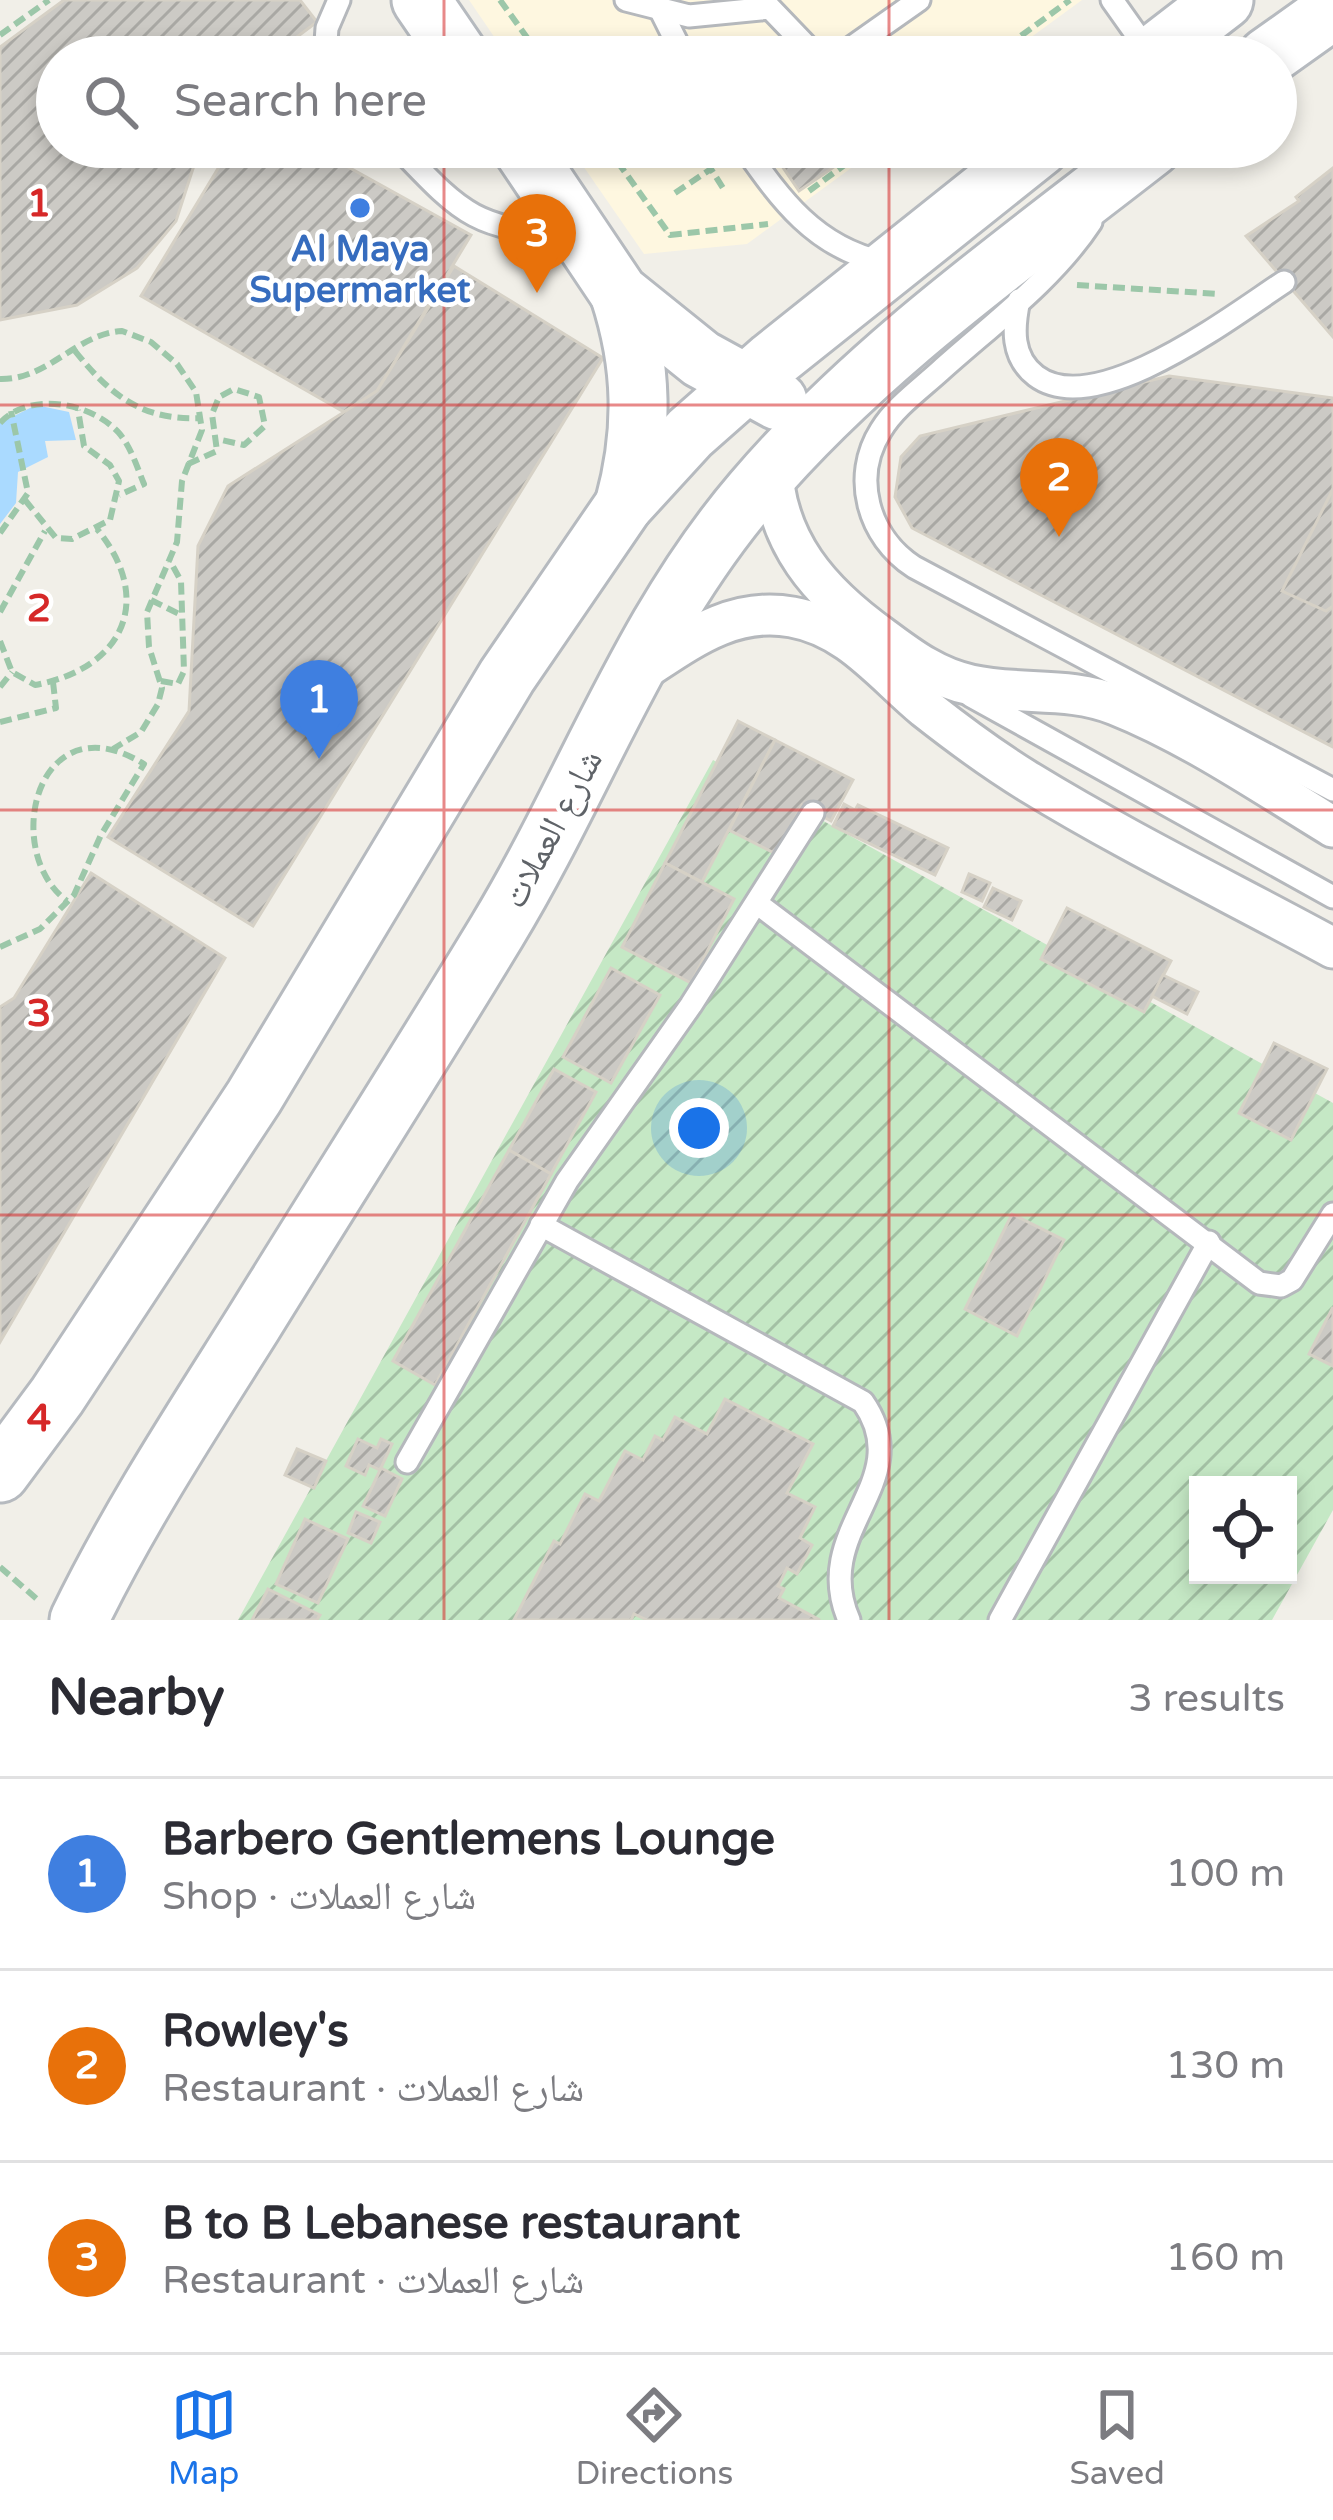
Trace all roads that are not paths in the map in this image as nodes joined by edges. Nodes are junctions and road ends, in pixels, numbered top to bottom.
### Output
1 (339, 0) edge
2 (421, 0) edge
3 (626, 0) edge
4 (920, 0) edge
5 (1112, 0) edge
6 (1207, 5) edge
7 (662, 13) junction
8 (327, 36) edge
9 (446, 36) edge
10 (674, 36) edge
11 (797, 36) edge
12 (868, 36) edge
13 (1137, 36) edge
14 (1173, 36) edge
15 (418, 168) edge
16 (534, 168) edge
17 (757, 168) edge
18 (1014, 168) edge
19 (1125, 168) edge
20 (1130, 168) edge
21 (580, 236) junction
22 (893, 265) junction
23 (1284, 282) dead end
24 (619, 293) junction
25 (1019, 300) junction
26 (761, 394) junction
27 (836, 405) junction
28 (772, 471) junction
29 (624, 505) junction
30 (834, 617) junction
31 (935, 673) junction
32 (623, 683) junction
33 (1333, 790) edge
34 (813, 813) dead end
35 (1333, 827) edge
36 (1333, 897) edge
37 (758, 904) junction
38 (1333, 948) edge
39 (1333, 1214) edge
40 (541, 1225) junction
41 (1209, 1241) junction
42 (407, 1462) dead end
43 (2, 1472) edge
44 (61, 1618) edge
45 (849, 1620) edge
46 (1000, 1620) edge

1 - 8 lane
2 - 9 street
3 - 7 lane
4 - 12 lane
5 - 13 lane
6 - 14 street
7 - 10 lane
7 - 11 lane
15 - 21 lane
16 - 21 street
17 - 22 lane
18 - 22 street
19 - 27 street, شارع العملات
20 - 25 lane
21 - 24 street
22 - 26 street
23 - 25 lane
24 - 26 street
24 - 29 street
25 - 33 lane
26 - 27 street
26 - 28 street
26 - 29 street
27 - 28 street, شارع العملات
28 - 30 street
28 - 32 street, شارع العملات
29 - 43 street
30 - 31 street
30 - 32 street
30 - 38 street
31 - 35 street
31 - 36 lane
32 - 44 street, شارع العملات
34 - 37 lane
37 - 40 lane
37 - 41 lane
39 - 41 lane
40 - 42 lane
40 - 45 lane
41 - 46 lane

